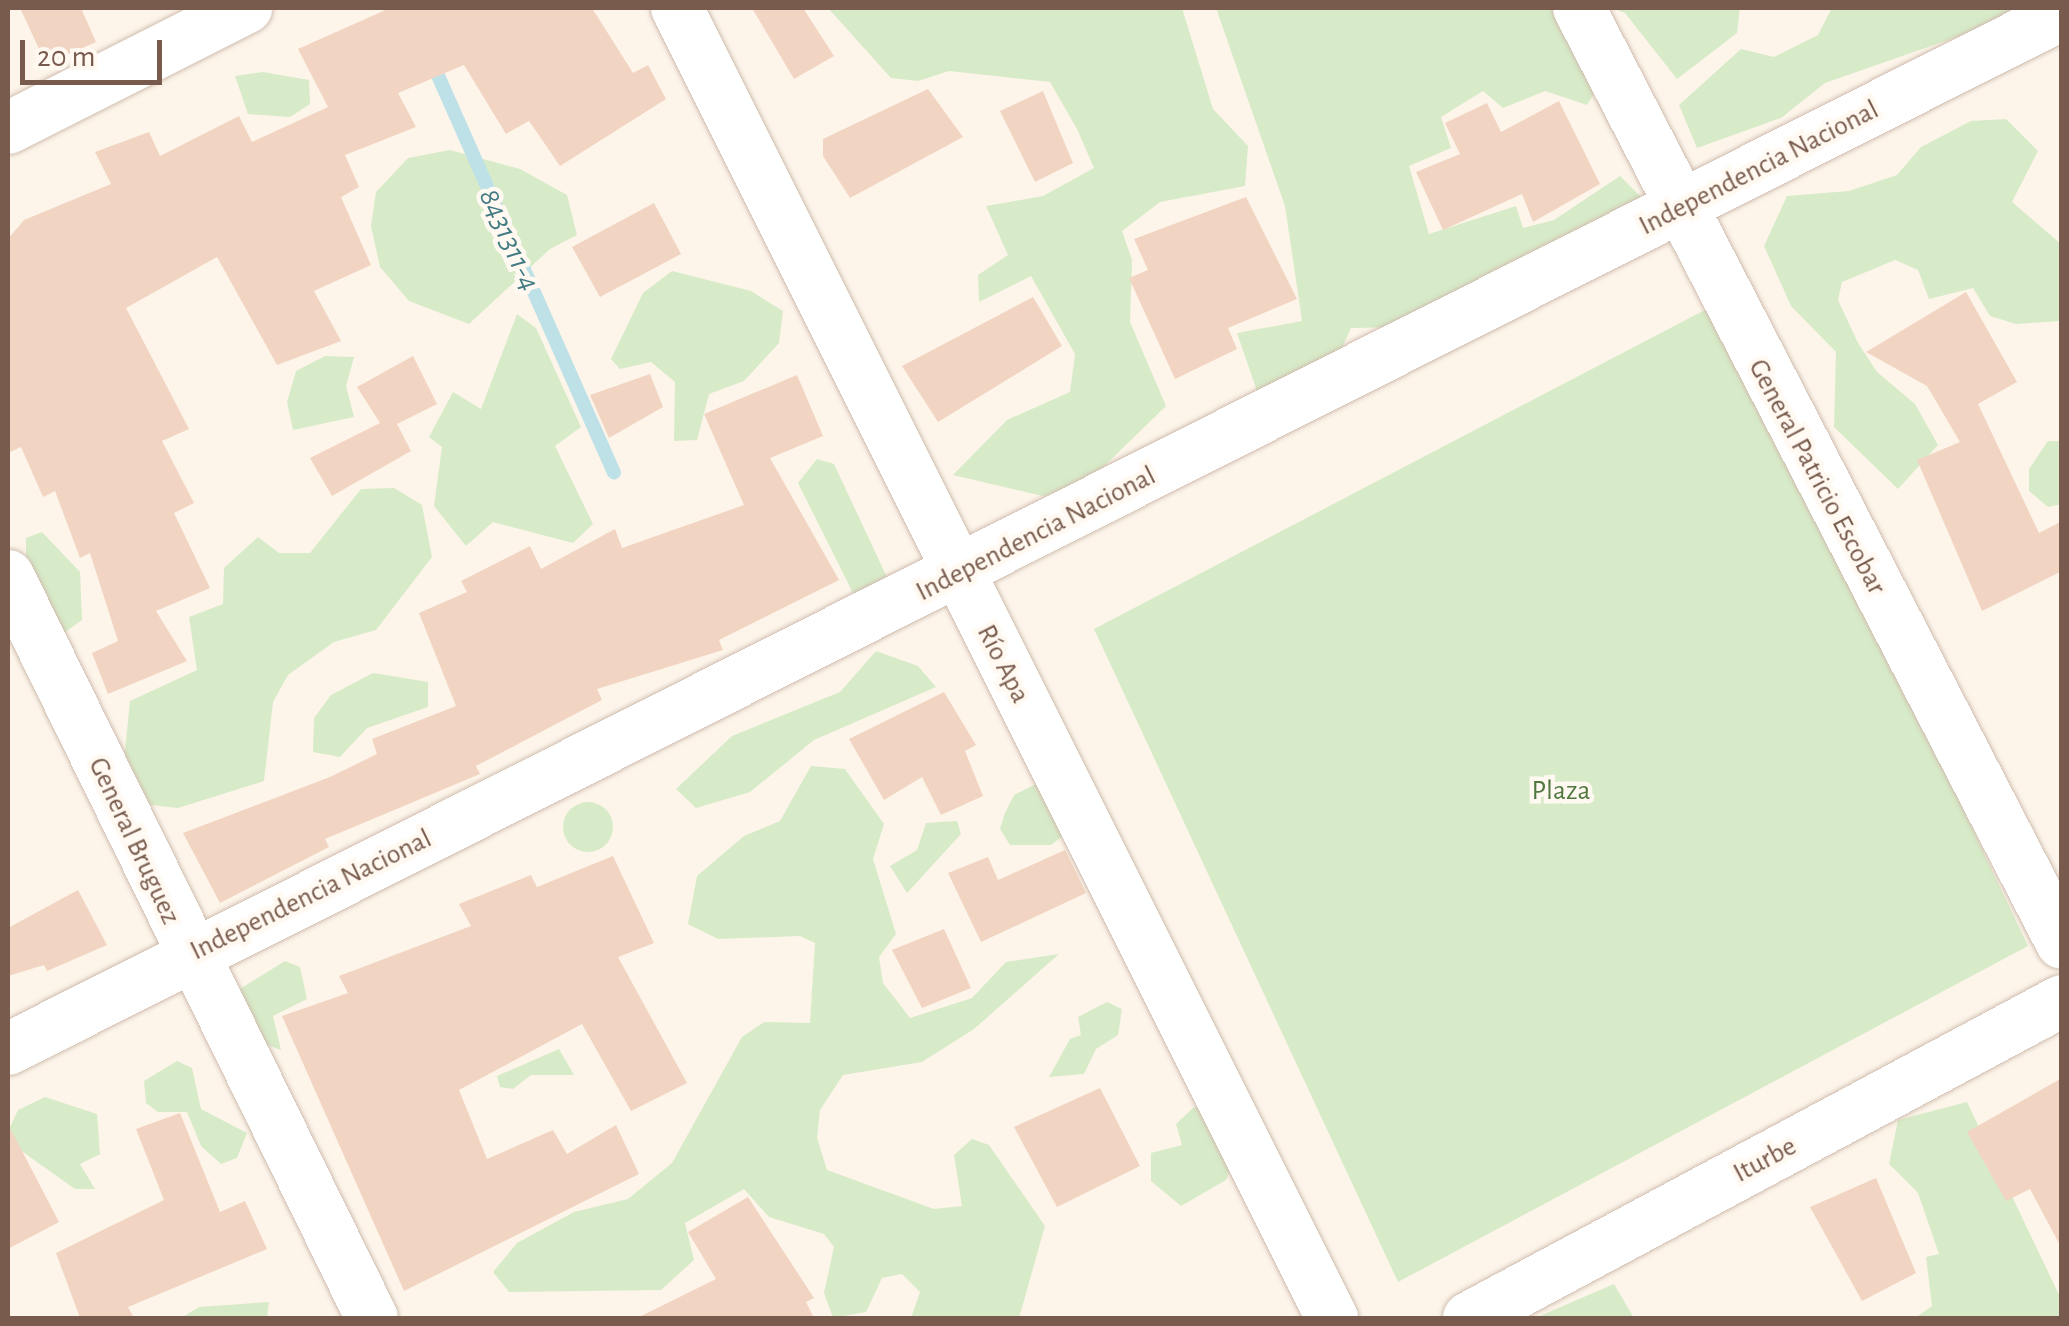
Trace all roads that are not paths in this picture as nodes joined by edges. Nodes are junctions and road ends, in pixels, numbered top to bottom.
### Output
1 (246, 8) edge
2 (677, 8) edge
3 (1579, 8) edge
4 (2062, 14) edge
5 (8, 128) edge
6 (1677, 210) junction
7 (958, 574) junction
8 (8, 576) edge
9 (2062, 943) edge
10 (188, 956) junction
11 (2062, 1001) edge
12 (8, 1049) edge
13 (372, 1318) edge
14 (1332, 1318) edge
15 (1469, 1318) edge

1 - 5 street
2 - 7 street, Río Apa
3 - 6 street, General Patricio Escobar
4 - 6 street, Independencia Nacional
6 - 7 street, Independencia Nacional
6 - 9 street, General Patricio Escobar
7 - 10 street, Independencia Nacional
7 - 14 street, Río Apa
8 - 10 street, General Bruguez
10 - 12 street, Independencia Nacional
10 - 13 street, General Bruguez
11 - 15 street, Iturbe

